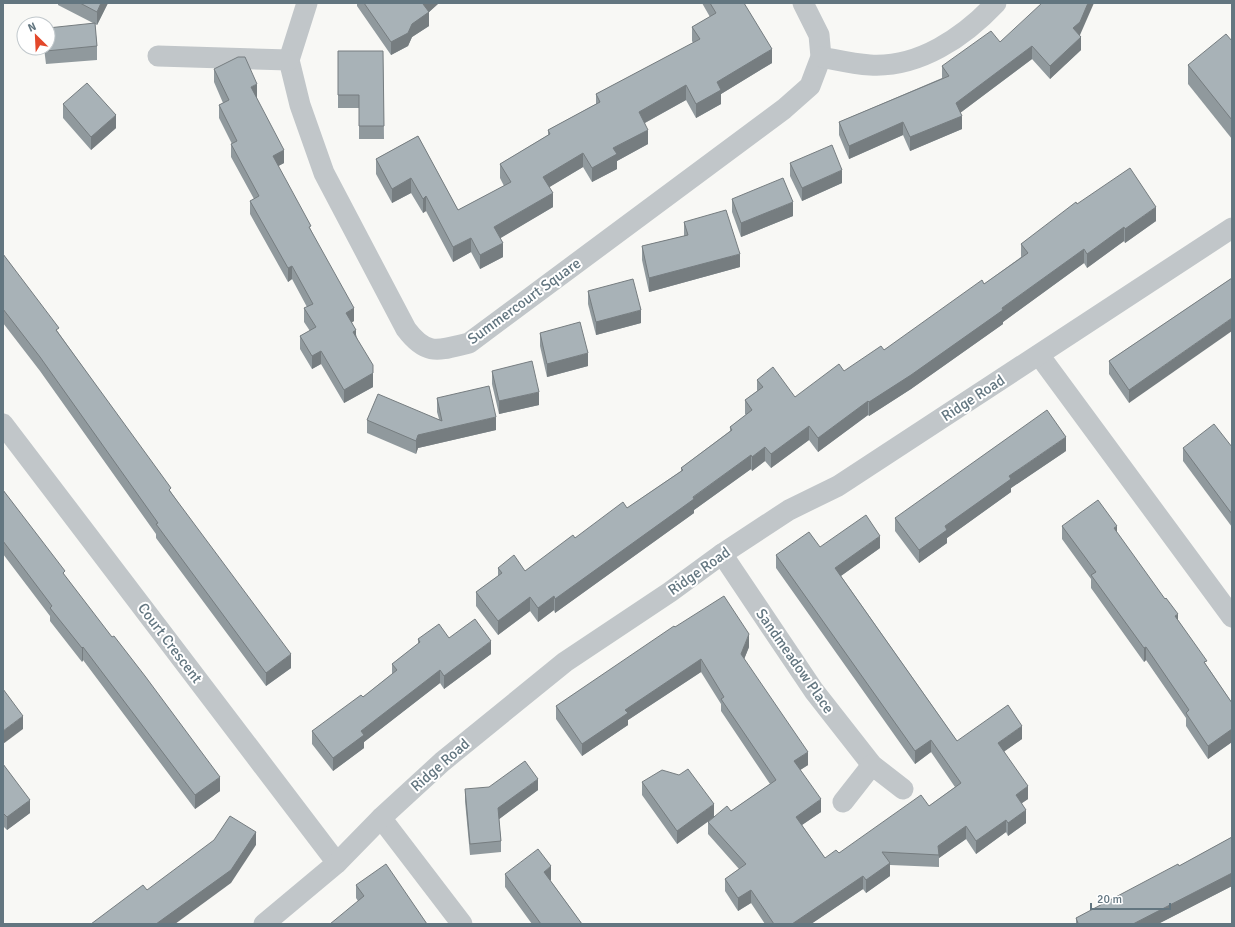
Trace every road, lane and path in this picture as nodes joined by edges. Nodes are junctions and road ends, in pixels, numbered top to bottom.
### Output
1 (307, 3) edge
2 (803, 3) edge
3 (996, 3) edge
4 (158, 56) dead end
5 (821, 58) junction
6 (289, 60) junction
7 (1232, 228) edge
8 (1039, 355) junction
9 (3, 424) edge
10 (722, 554) junction
11 (1232, 617) edge
12 (872, 765) junction
13 (903, 789) dead end
14 (843, 802) dead end
15 (381, 818) junction
16 (337, 863) junction
17 (264, 924) edge
18 (462, 924) edge

1 - 6 street
2 - 5 street, Summercourt Square
3 - 5 street
4 - 6 street
5 - 6 street, Summercourt Square
7 - 8 street, Ridge Road
8 - 10 street, Ridge Road
8 - 11 street
9 - 16 street, Court Crescent
10 - 12 street, Sandmeadow Place
10 - 15 street, Ridge Road
12 - 13 street, Sandmeadow Place
12 - 14 street
15 - 16 street, Ridge Road
15 - 18 street
16 - 17 street, Ridge Road

